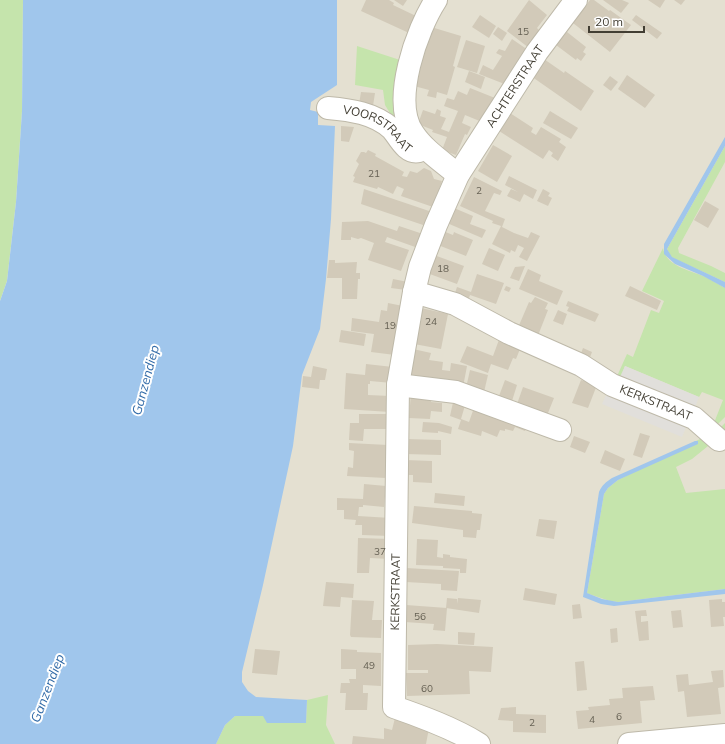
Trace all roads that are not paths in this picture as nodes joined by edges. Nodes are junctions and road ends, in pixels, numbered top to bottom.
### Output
1 (436, 0) edge
2 (576, 0) edge
3 (328, 108) dead end
4 (424, 147) junction
5 (458, 175) junction
6 (414, 292) junction
7 (398, 385) junction
8 (560, 430) dead end
9 (719, 440) dead end
10 (725, 735) edge
11 (479, 744) edge
12 (629, 744) edge

1 - 4 street, VOORSTRAAT
2 - 5 street, ACHTERSTRAAT
3 - 4 street, VOORSTRAAT
4 - 5 street, VOORSTRAAT
5 - 6 street, KERKSTRAAT
6 - 7 street, KERKSTRAAT
6 - 9 street, KERKSTRAAT
7 - 8 street
7 - 11 street, KERKSTRAAT
10 - 12 street

